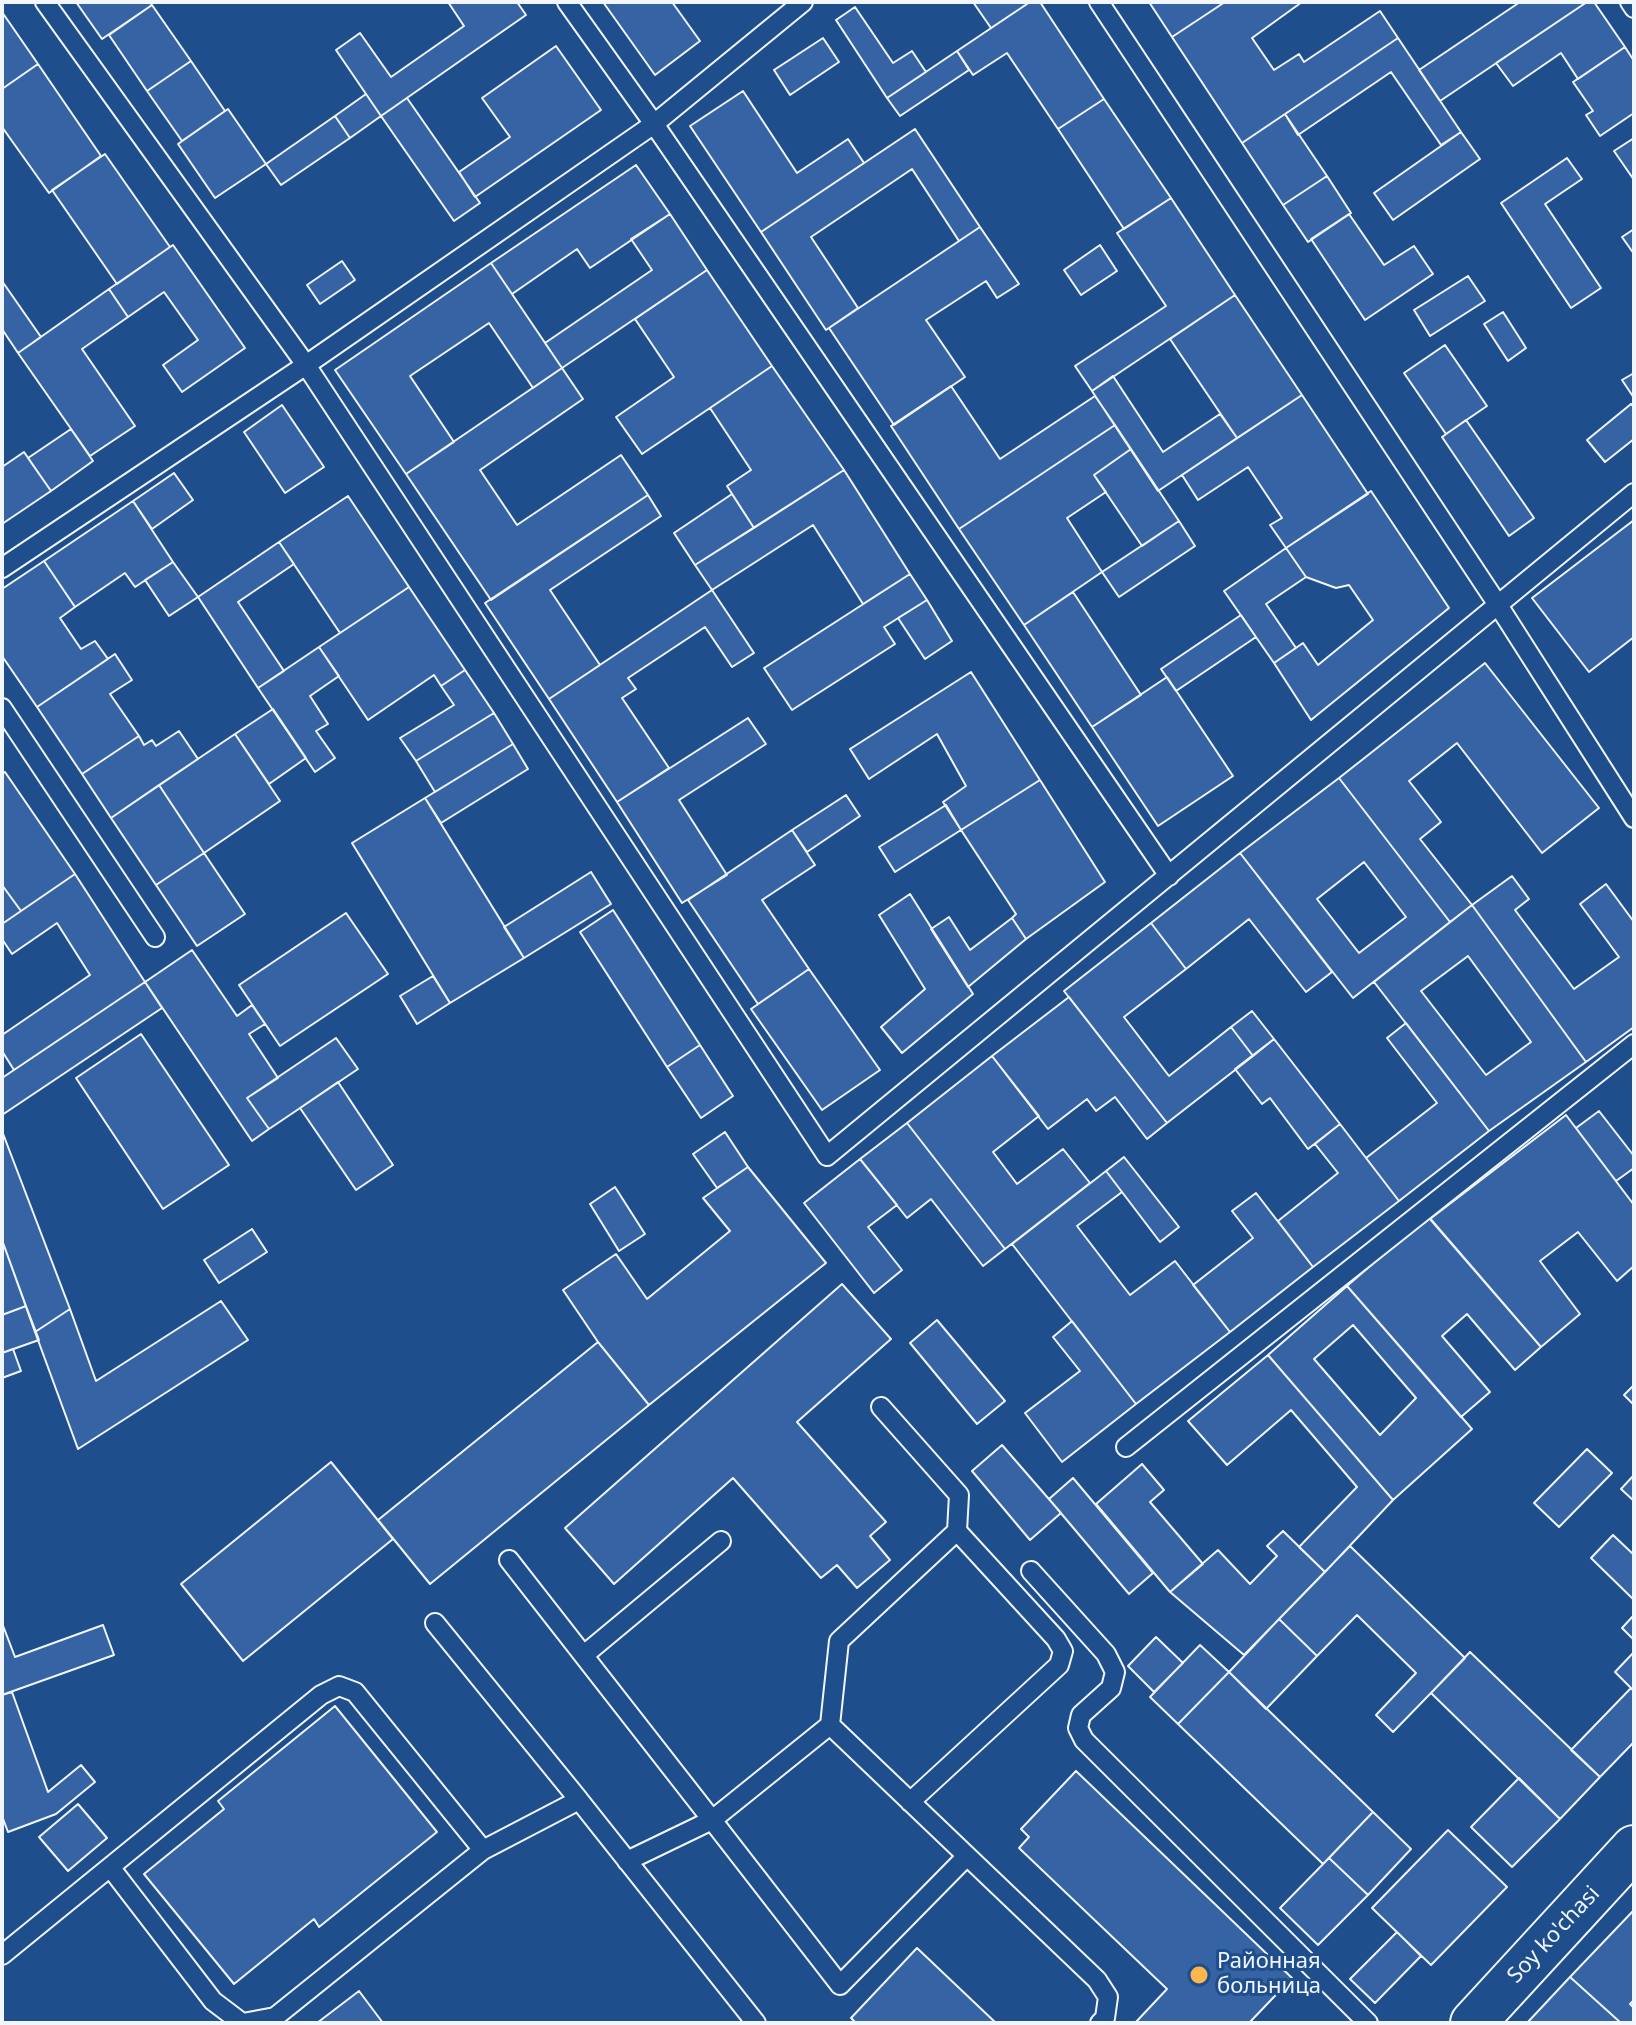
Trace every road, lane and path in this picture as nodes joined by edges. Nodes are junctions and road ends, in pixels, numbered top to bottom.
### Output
1 (45, 2) edge
2 (567, 2) edge
3 (803, 2) edge
4 (1099, 2) edge
5 (1630, 2) edge
6 (1634, 8) edge
7 (654, 124) junction
8 (306, 365) junction
9 (1634, 493) edge
10 (2, 568) edge
11 (1498, 605) junction
12 (2, 708) edge
13 (1634, 818) edge
14 (1169, 876) junction
15 (155, 937) dead end
16 (1634, 1044) edge
17 (881, 1407) dead end
18 (1126, 1447) dead end
19 (957, 1531) junction
20 (721, 1541) dead end
21 (509, 1560) dead end
22 (1031, 1571) dead end
23 (435, 1623) dead end
24 (584, 1655) junction
25 (830, 1725) junction
26 (579, 1800) junction
27 (910, 1802) junction
28 (712, 1820) junction
29 (1634, 1848) edge
30 (483, 1850) junction
31 (967, 1856) junction
32 (627, 1861) junction
33 (110, 1867) junction
34 (2, 1955) edge
35 (751, 2021) edge
36 (242, 2023) edge
37 (1100, 2023) edge
38 (1368, 2023) edge
39 (1473, 2023) edge

1 - 8 lane
2 - 7 lane
3 - 7 lane
4 - 11 lane
5 - 6 lane
7 - 8 lane
7 - 14 lane
8 - 10 lane
8 - 14 lane
9 - 11 lane
11 - 13 lane
11 - 14 lane
12 - 15 lane
16 - 18 lane
17 - 19 lane
19 - 25 lane
19 - 27 lane
20 - 24 lane
21 - 24 lane
22 - 38 lane
23 - 26 lane
24 - 28 lane
25 - 27 lane
25 - 28 lane
26 - 30 lane
26 - 32 lane
27 - 31 lane
28 - 31 lane
28 - 32 lane
29 - 39 main road, Soy ko'chasi
30 - 33 lane
30 - 36 lane
31 - 37 lane
32 - 35 lane
33 - 34 lane
33 - 36 lane

